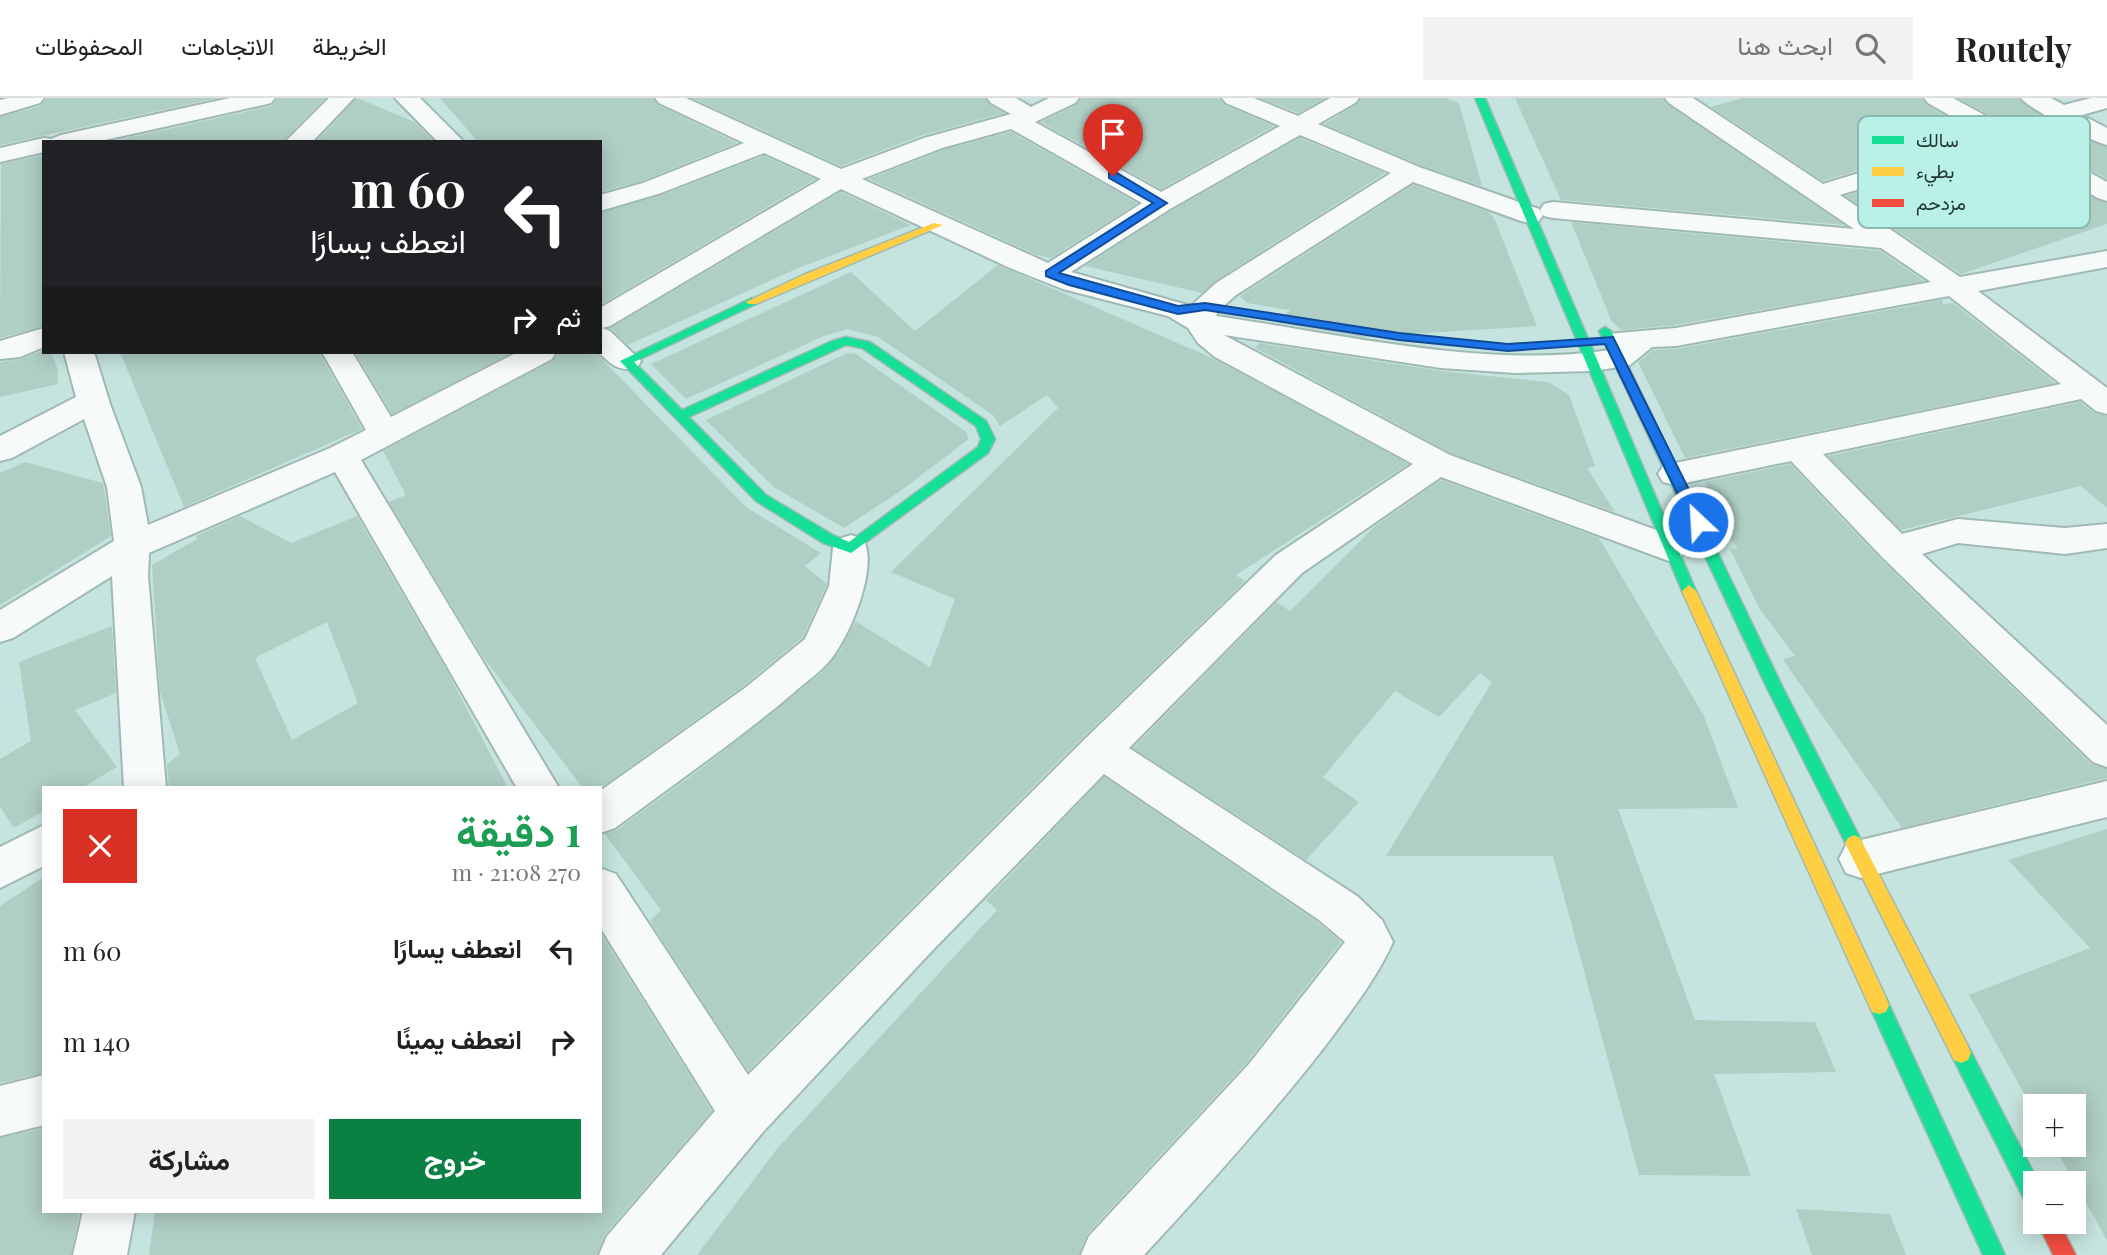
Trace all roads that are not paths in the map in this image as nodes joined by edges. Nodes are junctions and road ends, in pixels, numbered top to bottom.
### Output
1 (32, 98) edge
2 (263, 98) edge
3 (342, 98) edge
4 (407, 98) edge
5 (667, 98) edge
6 (999, 98) edge
7 (1067, 98) edge
8 (1234, 98) edge
9 (1347, 98) edge
10 (1480, 98) edge
11 (1936, 98) edge
12 (2033, 98) edge
13 (1691, 100) edge
14 (2107, 101) edge
15 (0, 108) edge
16 (2060, 113) junction
17 (1969, 116) edge
18 (2066, 116) edge
19 (175, 118) junction
20 (1024, 119) junction
21 (1299, 127) junction
22 (2090, 129) edge
23 (2107, 138) edge
24 (70, 140) edge
25 (186, 140) edge
26 (299, 140) edge
27 (450, 140) edge
28 (764, 144) junction
29 (42, 145) edge
30 (0, 155) edge
31 (1410, 172) junction
32 (841, 178) junction
33 (1858, 180) edge
34 (2090, 184) edge
35 (1820, 192) junction
36 (2107, 194) edge
37 (602, 202) edge
38 (1161, 203) junction
39 (1547, 211) junction
40 (1858, 218) edge
41 (938, 225) junction
42 (1872, 228) edge
43 (1889, 240) junction
44 (2107, 259) edge
45 (1050, 274) junction
46 (1953, 285) junction
47 (1194, 313) junction
48 (602, 319) edge
49 (42, 338) edge
50 (602, 339) edge
51 (1608, 343) junction
52 (3, 351) edge
53 (80, 354) edge
54 (338, 354) edge
55 (537, 354) edge
56 (626, 361) junction
57 (2097, 396) edge
58 (93, 401) junction
59 (679, 417) junction
60 (385, 434) junction
61 (1798, 448) junction
62 (0, 450) edge
63 (342, 456) junction
64 (1438, 463) junction
65 (1675, 474) junction
66 (2107, 536) edge
67 (134, 545) junction
68 (850, 548) junction
69 (1669, 548) junction
70 (1895, 549) junction
71 (0, 628) edge
72 (1755, 690) junction
73 (1100, 750) junction
74 (2107, 750) edge
75 (145, 786) edge
76 (538, 786) edge
77 (2107, 799) edge
78 (602, 814) edge
79 (42, 845) edge
80 (1861, 859) junction
81 (0, 869) edge
82 (602, 890) edge
83 (42, 1100) edge
84 (0, 1111) edge
85 (745, 1114) junction
86 (2023, 1174) edge
87 (109, 1213) edge
88 (2054, 1234) edge
89 (100, 1255) edge
90 (626, 1255) edge
91 (1108, 1255) edge
92 (1994, 1255) edge
93 (2065, 1255) edge

1 - 15 street
2 - 19 street
3 - 26 street
4 - 27 street
5 - 28 street
6 - 20 street
7 - 20 street
8 - 21 street
9 - 21 street
10 - 39 street
11 - 17 street
12 - 16 street
13 - 35 street
14 - 16 street
16 - 18 street
19 - 24 street
19 - 25 street
20 - 32 street
20 - 38 street
21 - 31 street
21 - 38 street
22 - 23 street
28 - 32 street
28 - 37 street
29 - 30 street
31 - 39 street
31 - 47 street
32 - 41 street
32 - 48 street
33 - 35 street
34 - 36 street
35 - 40 street
38 - 45 street
39 - 43 street
39 - 51 street
41 - 45 street
41 - 56 street
42 - 43 street
43 - 46 street
44 - 46 street
45 - 47 street
46 - 51 street
46 - 57 street
47 - 51 street
47 - 64 street
49 - 52 street
50 - 56 street
51 - 65 street
51 - 69 street
53 - 58 street
54 - 60 street
55 - 60 street
56 - 59 street
57 - 61 street
58 - 62 street
58 - 67 street
59 - 68 street
59 - 68 street
60 - 63 street
61 - 65 street
61 - 70 street
63 - 67 street
63 - 76 street
64 - 69 street
64 - 73 street
65 - 72 street
66 - 70 street
67 - 71 street
67 - 75 street
68 - 78 street
69 - 72 street
70 - 74 street
72 - 80 street
72 - 92 street
73 - 85 street
73 - 91 street
77 - 80 street
79 - 81 street
80 - 86 street
82 - 85 street
83 - 84 street
85 - 90 street
87 - 89 street
88 - 93 street

